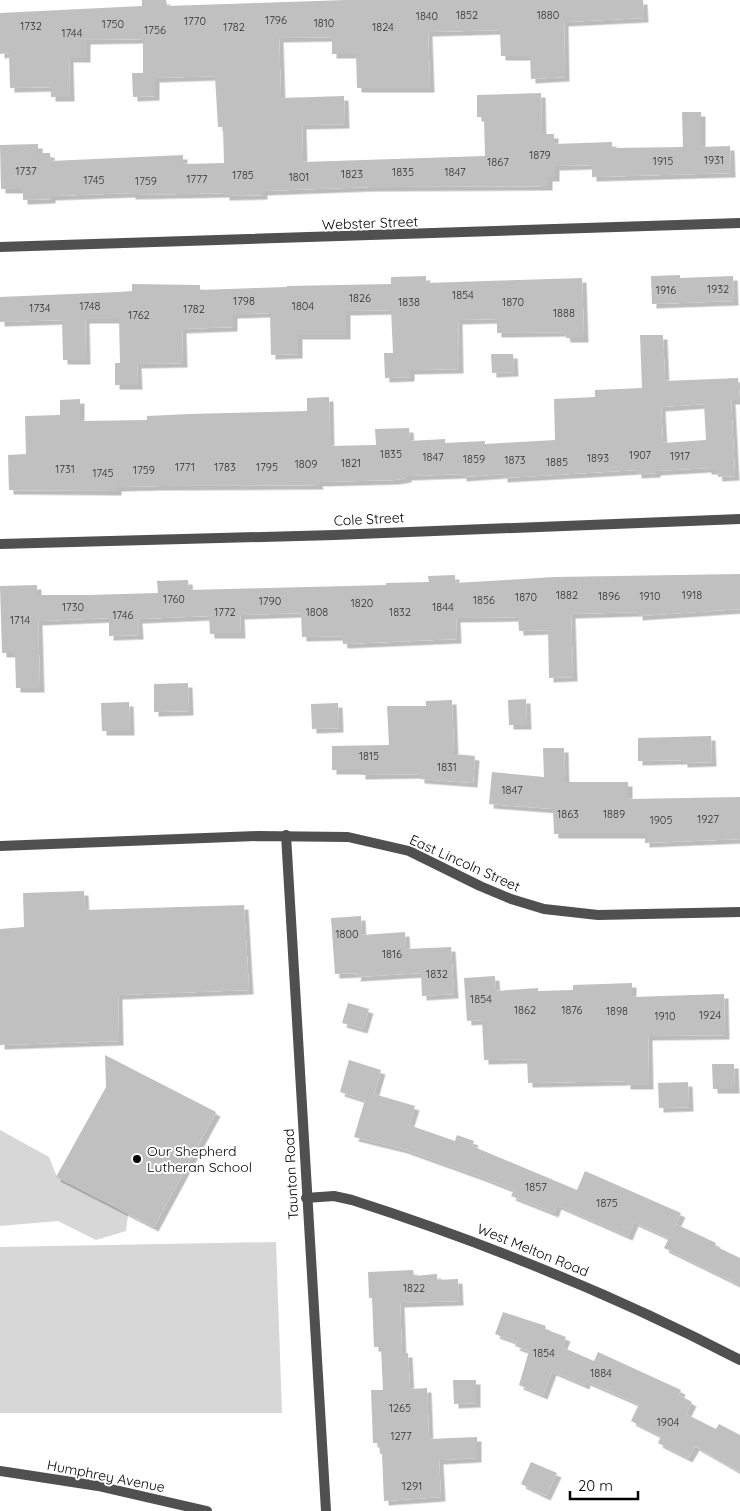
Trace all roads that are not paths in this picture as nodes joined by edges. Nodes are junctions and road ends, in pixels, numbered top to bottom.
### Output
1 (740, 223) edge
2 (0, 247) edge
3 (740, 519) edge
4 (0, 544) edge
5 (286, 835) junction
6 (0, 846) edge
7 (740, 912) edge
8 (306, 1198) junction
9 (740, 1360) edge
10 (0, 1471) edge
11 (207, 1511) edge
12 (326, 1511) edge

1 - 2 street, Webster Street
3 - 4 street, Cole Street
5 - 6 street, East Lincoln Street
5 - 7 street, East Lincoln Street
5 - 8 street, Taunton Road
8 - 9 street, West Melton Road
8 - 12 street, Taunton Road
10 - 11 street, Humphrey Avenue

